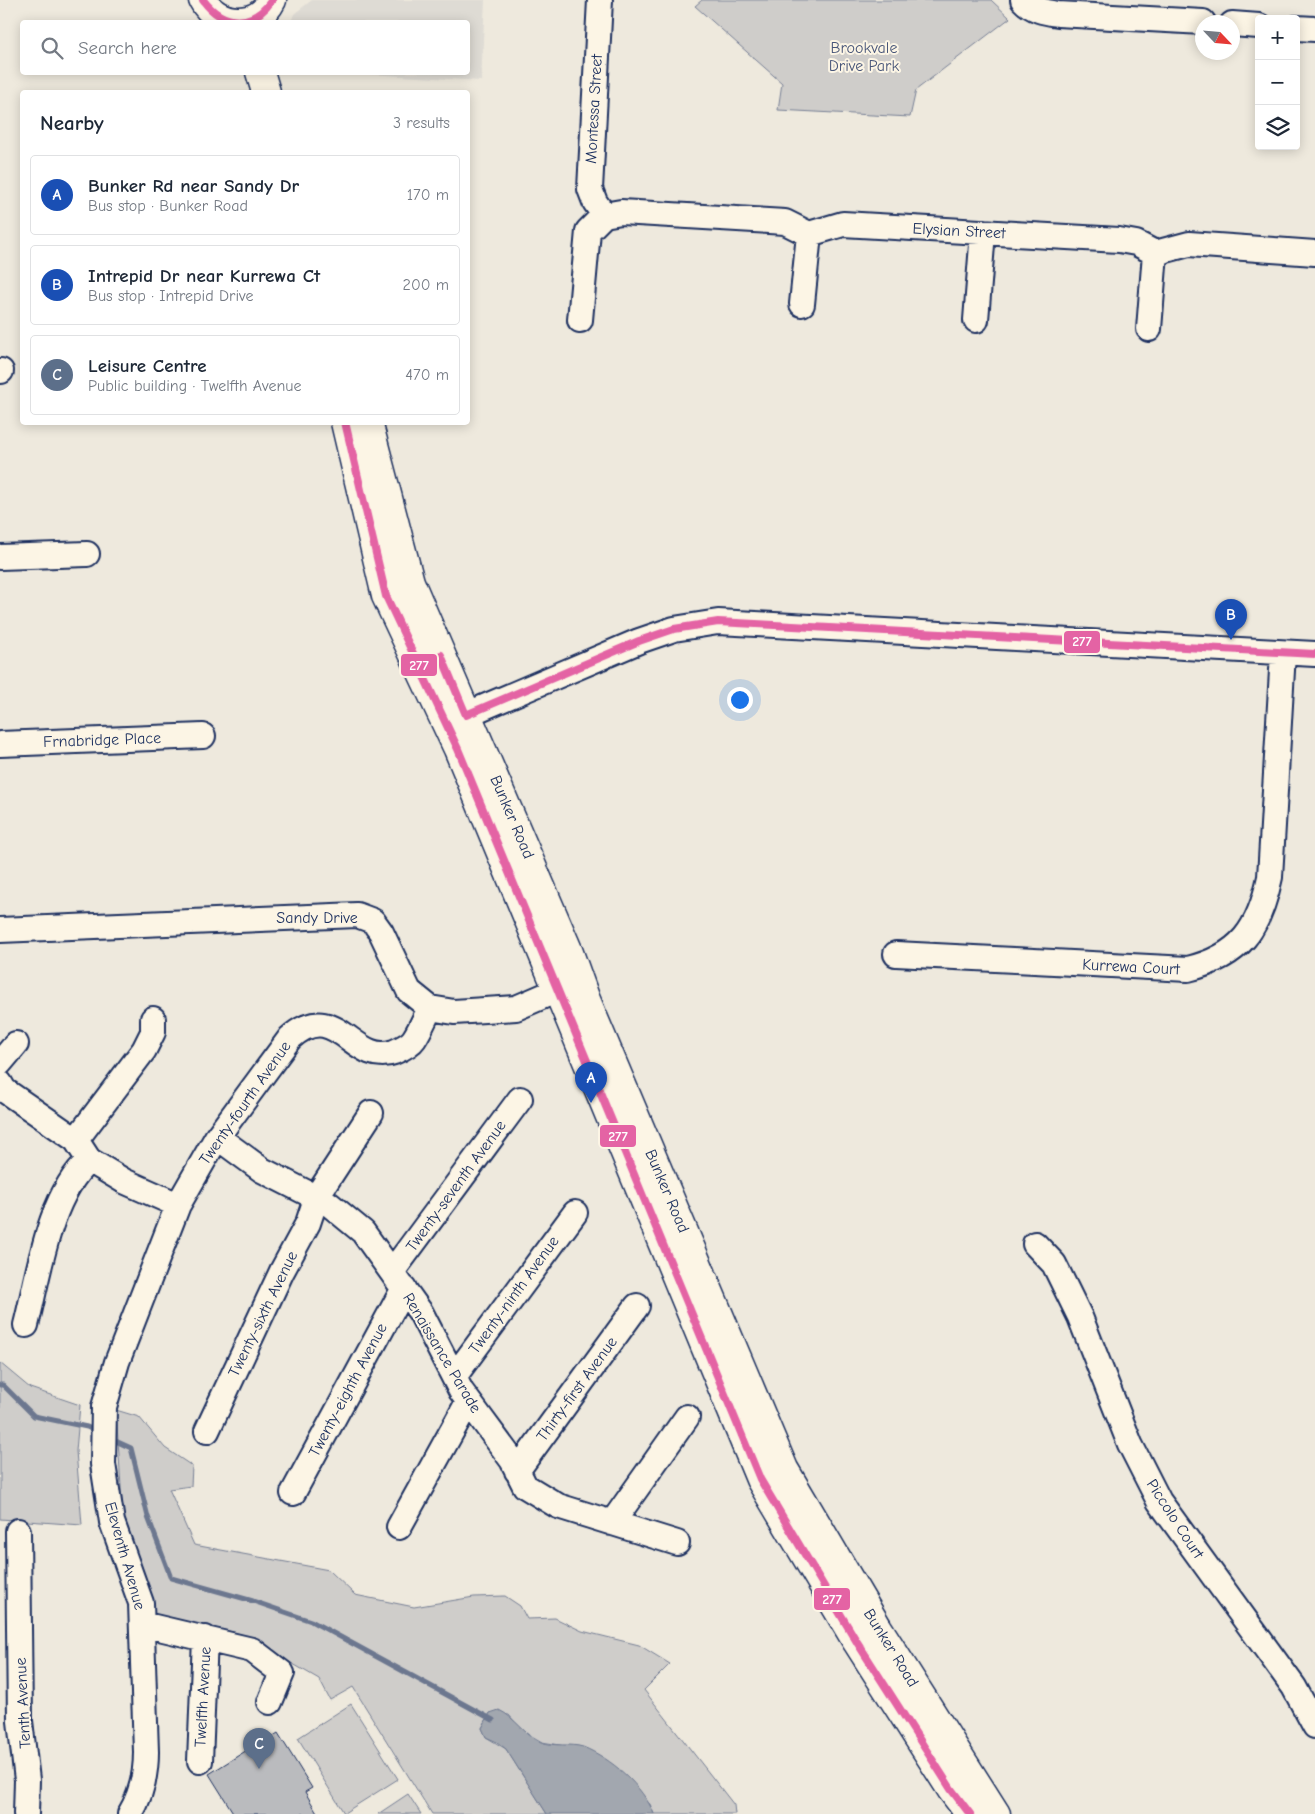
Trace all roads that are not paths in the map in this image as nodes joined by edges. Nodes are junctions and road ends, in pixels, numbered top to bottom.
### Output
1 (203, 0) edge
2 (600, 0) edge
3 (1023, 0) edge
4 (270, 9) edge
5 (230, 20) edge
6 (249, 20) edge
7 (1195, 22) edge
8 (1240, 25) edge
9 (1255, 26) edge
10 (1300, 28) edge
11 (1315, 29) edge
12 (261, 75) edge
13 (275, 75) edge
14 (265, 90) edge
15 (279, 90) edge
16 (604, 215) junction
17 (983, 232) junction
18 (809, 234) junction
19 (1155, 253) junction
20 (1315, 253) edge
21 (802, 304) dead end
22 (580, 320) dead end
23 (976, 320) dead end
24 (1149, 329) dead end
25 (346, 425) edge
26 (369, 425) edge
27 (87, 554) dead end
28 (0, 557) edge
29 (1284, 653) junction
30 (1315, 654) edge
31 (456, 719) junction
32 (204, 736) dead end
33 (0, 744) edge
34 (0, 930) edge
35 (896, 954) dead end
36 (568, 986) junction
37 (430, 1008) junction
38 (153, 1019) dead end
39 (16, 1044) dead end
40 (0, 1063) edge
41 (1, 1089) edge
42 (520, 1099) dead end
43 (370, 1113) dead end
44 (217, 1137) junction
45 (76, 1140) junction
46 (89, 1160) junction
47 (317, 1196) junction
48 (178, 1205) junction
49 (575, 1213) dead end
50 (1035, 1244) dead end
51 (398, 1280) junction
52 (637, 1306) dead end
53 (26, 1325) dead end
54 (454, 1377) junction
55 (110, 1386) joint
56 (468, 1402) junction
57 (687, 1417) dead end
58 (207, 1431) dead end
59 (517, 1471) junction
60 (772, 1474) junction
61 (293, 1493) dead end
62 (612, 1523) junction
63 (399, 1527) dead end
64 (18, 1531) dead end
65 (677, 1543) dead end
66 (142, 1624) junction
67 (205, 1638) junction
68 (270, 1702) dead end
69 (1315, 1726) edge
70 (200, 1761) dead end
71 (26, 1814) edge
72 (130, 1814) edge
73 (970, 1814) edge
74 (996, 1814) edge

1 - 5 main road
2 - 16 street, Montessa Street
3 - 7 street
4 - 6 main road
8 - 9 street
10 - 11 street
12 - 14 main road
13 - 15 main road
16 - 18 street
16 - 22 street
17 - 18 street, Elysian Street
17 - 19 street, Elysian Street
17 - 23 street
18 - 21 street
19 - 20 street
19 - 24 street
25 - 31 main road, Bunker Road
26 - 31 main road, Bunker Road
27 - 28 street
29 - 30 street
29 - 31 street
29 - 35 street, Kurrewa Court
31 - 36 main road, Bunker Road
32 - 33 street, Frnabridge Place
34 - 37 street, Sandy Drive
36 - 37 street, Sandy Drive
36 - 60 main road, Bunker Road
37 - 44 street, Twenty-fourth Avenue
38 - 45 street
39 - 40 street
41 - 45 street
42 - 51 street, Twenty-seventh Avenue
43 - 47 street, Twenty-sixth Avenue
44 - 47 street, Renaissance Parade
44 - 48 street, Twenty-fourth Avenue
45 - 46 street
46 - 48 street
46 - 53 street
47 - 51 street, Renaissance Parade
47 - 58 street, Twenty-sixth Avenue
48 - 55 street, Twenty-fourth Avenue
49 - 54 street, Twenty-ninth Avenue
50 - 69 street, Piccolo Court
51 - 54 street, Renaissance Parade
51 - 61 street, Twenty-eighth Avenue
52 - 59 street, Thirty-first Avenue
54 - 56 street, Renaissance Parade
55 - 66 street, Eleventh Avenue
56 - 59 street, Renaissance Parade
56 - 63 street
57 - 62 street
59 - 62 street, Renaissance Parade
60 - 73 main road, Bunker Road
60 - 74 main road, Bunker Road
62 - 65 street, Renaissance Parade
64 - 71 street, Tenth Avenue
66 - 67 street, Twelfth Avenue
66 - 72 street, Eleventh Avenue
67 - 68 street
67 - 70 street, Twelfth Avenue

